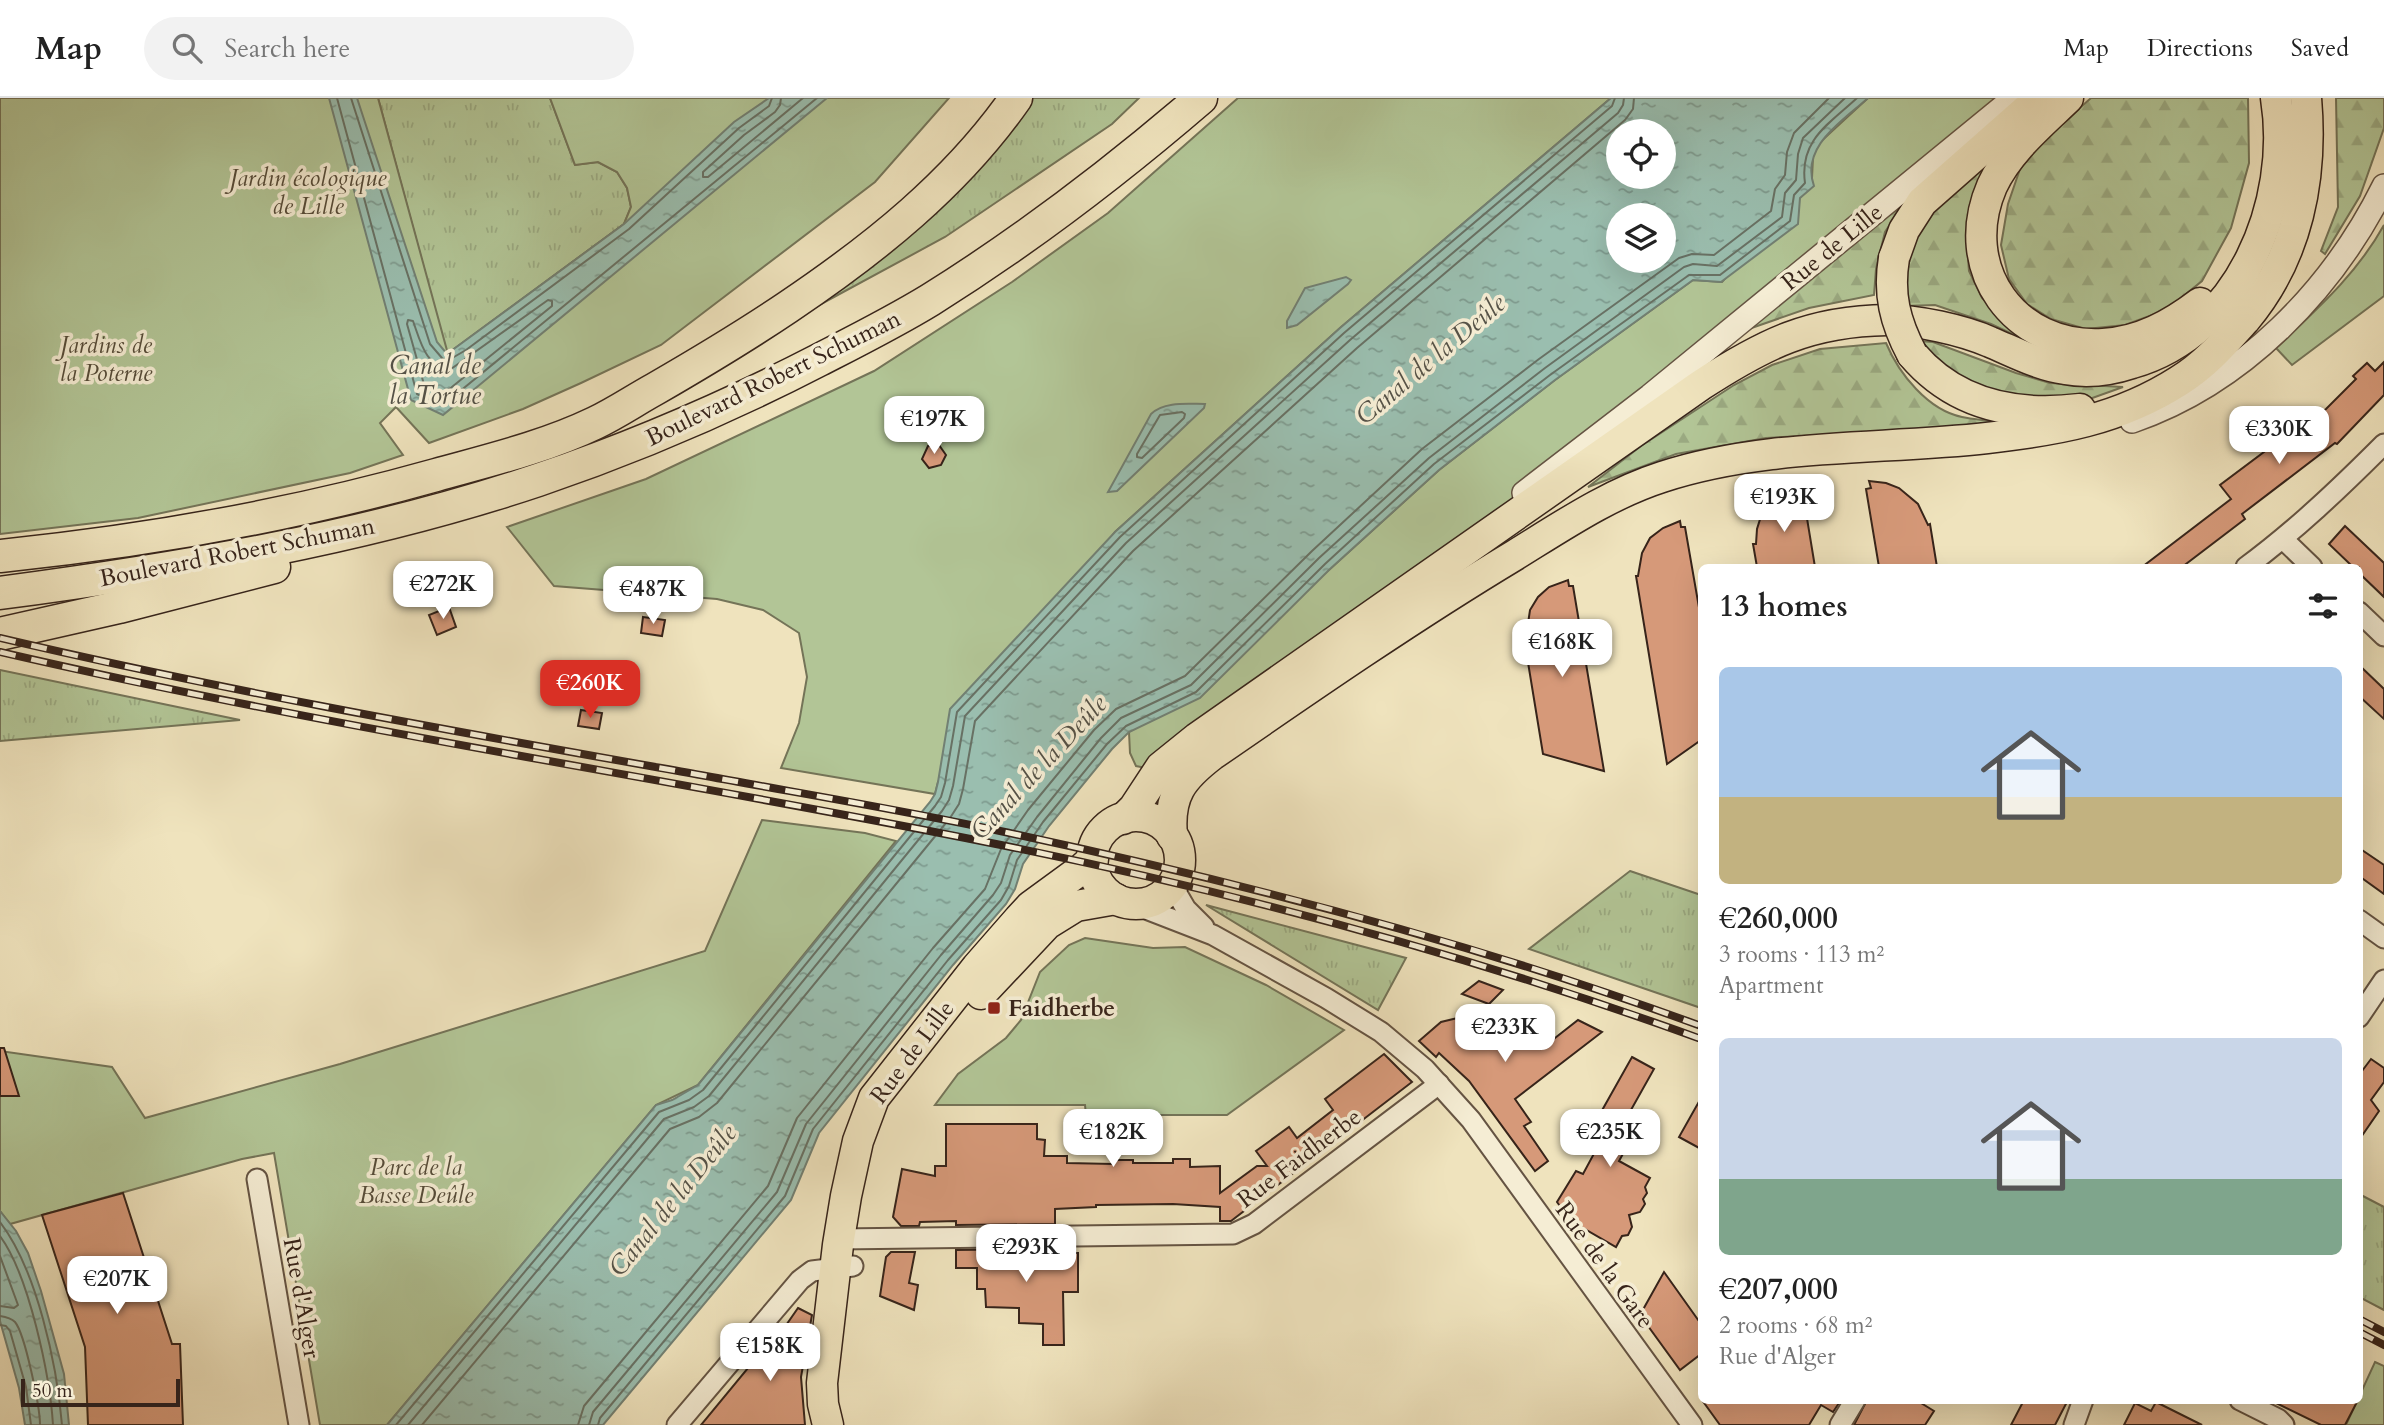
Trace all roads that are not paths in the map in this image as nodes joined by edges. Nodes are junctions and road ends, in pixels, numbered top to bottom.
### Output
1 (1016, 98) edge
2 (1200, 98) edge
3 (2014, 98) edge
4 (2040, 98) edge
5 (2068, 98) edge
6 (2276, 98) edge
7 (2306, 98) edge
8 (2384, 186) edge
9 (2258, 242) junction
10 (2267, 290) junction
11 (1925, 445) junction
12 (2379, 449) edge
13 (535, 481) junction
14 (2283, 540) junction
15 (0, 556) edge
16 (2250, 564) edge
17 (2309, 564) edge
18 (0, 593) edge
19 (1371, 615) junction
20 (2363, 616) edge
21 (0, 634) edge
22 (2384, 636) edge
23 (1123, 819) junction
24 (1172, 836) junction
25 (1093, 859) junction
26 (1172, 885) junction
27 (1125, 901) junction
28 (2363, 923) edge
29 (1213, 935) junction
30 (2384, 938) edge
31 (2384, 980) edge
32 (2363, 1011) edge
33 (1439, 1084) junction
34 (257, 1179) dead end
35 (846, 1253) junction
36 (1852, 1404) edge
37 (2081, 1404) edge
38 (2248, 1404) edge
39 (299, 1425) edge
40 (677, 1425) edge
41 (828, 1425) edge
42 (842, 1425) edge
43 (1692, 1425) edge
44 (1840, 1425) edge
45 (2074, 1425) edge
46 (2284, 1425) edge

1 - 15 highway, Boulevard Robert Schuman
2 - 13 highway, Boulevard Robert Schuman
3 - 19 street, Rue de Lille
4 - 10 main road, bridge
5 - 9 main road
6 - 9 main road
7 - 10 main road
8 - 11 street
9 - 19 main road
10 - 11 main road
11 - 24 main road
12 - 14 street
13 - 18 highway, Boulevard Robert Schuman
13 - 21 highway
14 - 16 street
14 - 17 street
19 - 23 main road
20 - 22 street
23 - 24 main road
23 - 25 main road
24 - 26 main road
25 - 27 main road
25 - 35 main road, Rue de Lille
26 - 27 main road
26 - 29 street, Rue de la Gare
27 - 29 street, Rue de la Gare
27 - 35 main road, Rue de Lille
28 - 30 street
29 - 33 street, Rue de la Gare
31 - 32 street
33 - 35 street, Rue Faidherbe
33 - 43 street, Rue de la Gare
34 - 39 street, Rue d'Alger
35 - 40 street, Rue Faidherbe
35 - 41 main road, Rue de Lille
35 - 42 main road, Rue de Lille
36 - 44 street
37 - 45 street
38 - 46 street

